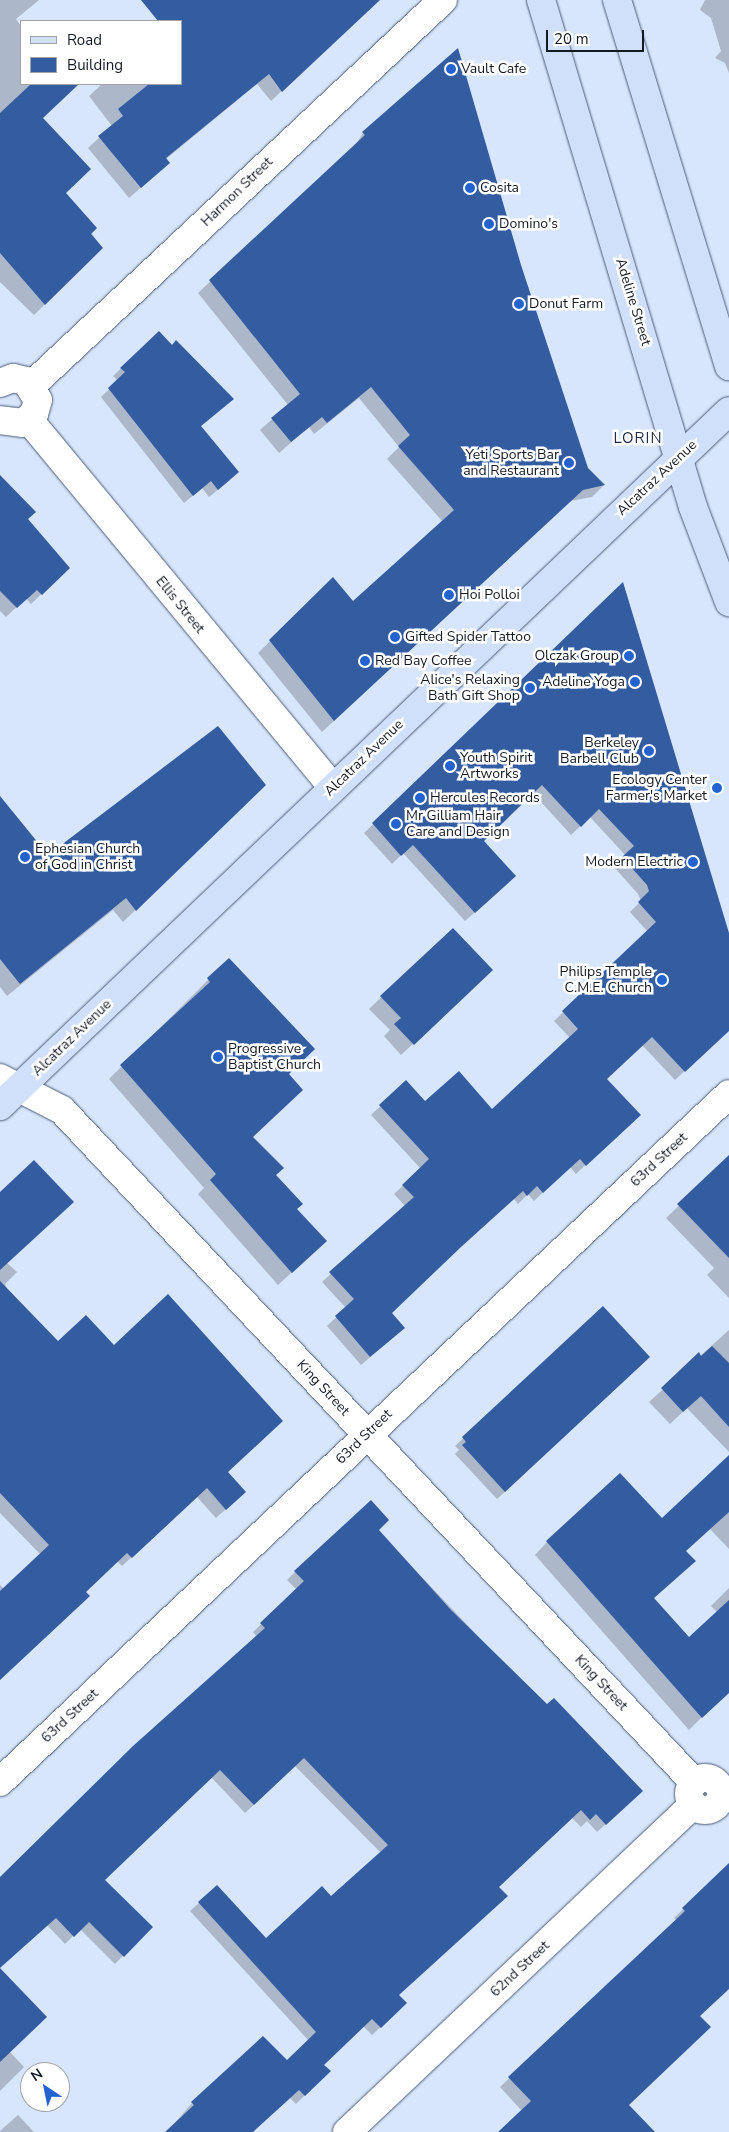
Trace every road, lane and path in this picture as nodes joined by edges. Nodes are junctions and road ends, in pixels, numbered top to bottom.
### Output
1 (443, 0) edge
2 (541, 0) edge
3 (617, 0) edge
4 (729, 366) edge
5 (0, 383) edge
6 (32, 385) junction
7 (729, 411) edge
8 (0, 420) edge
9 (29, 420) junction
10 (680, 457) junction
11 (729, 602) edge
12 (333, 788) junction
13 (10, 1082) edge
14 (729, 1094) edge
15 (0, 1106) edge
16 (367, 1434) junction
17 (0, 1782) edge
18 (713, 1794) edge
19 (346, 2132) edge

1 - 6 street, Harmon Street
2 - 10 street, Adeline Street
3 - 4 street
5 - 6 street
6 - 9 street
7 - 10 street, Alcatraz Avenue
8 - 9 street
9 - 12 street, Ellis Street
10 - 11 street, Adeline Street
10 - 12 street, Alcatraz Avenue
12 - 13 street, Alcatraz Avenue
13 - 15 street, Alcatraz Avenue
13 - 16 street, King Street
14 - 16 street, 63rd Street
16 - 17 street, 63rd Street
16 - 18 street, King Street
18 - 19 street, 62nd Street

